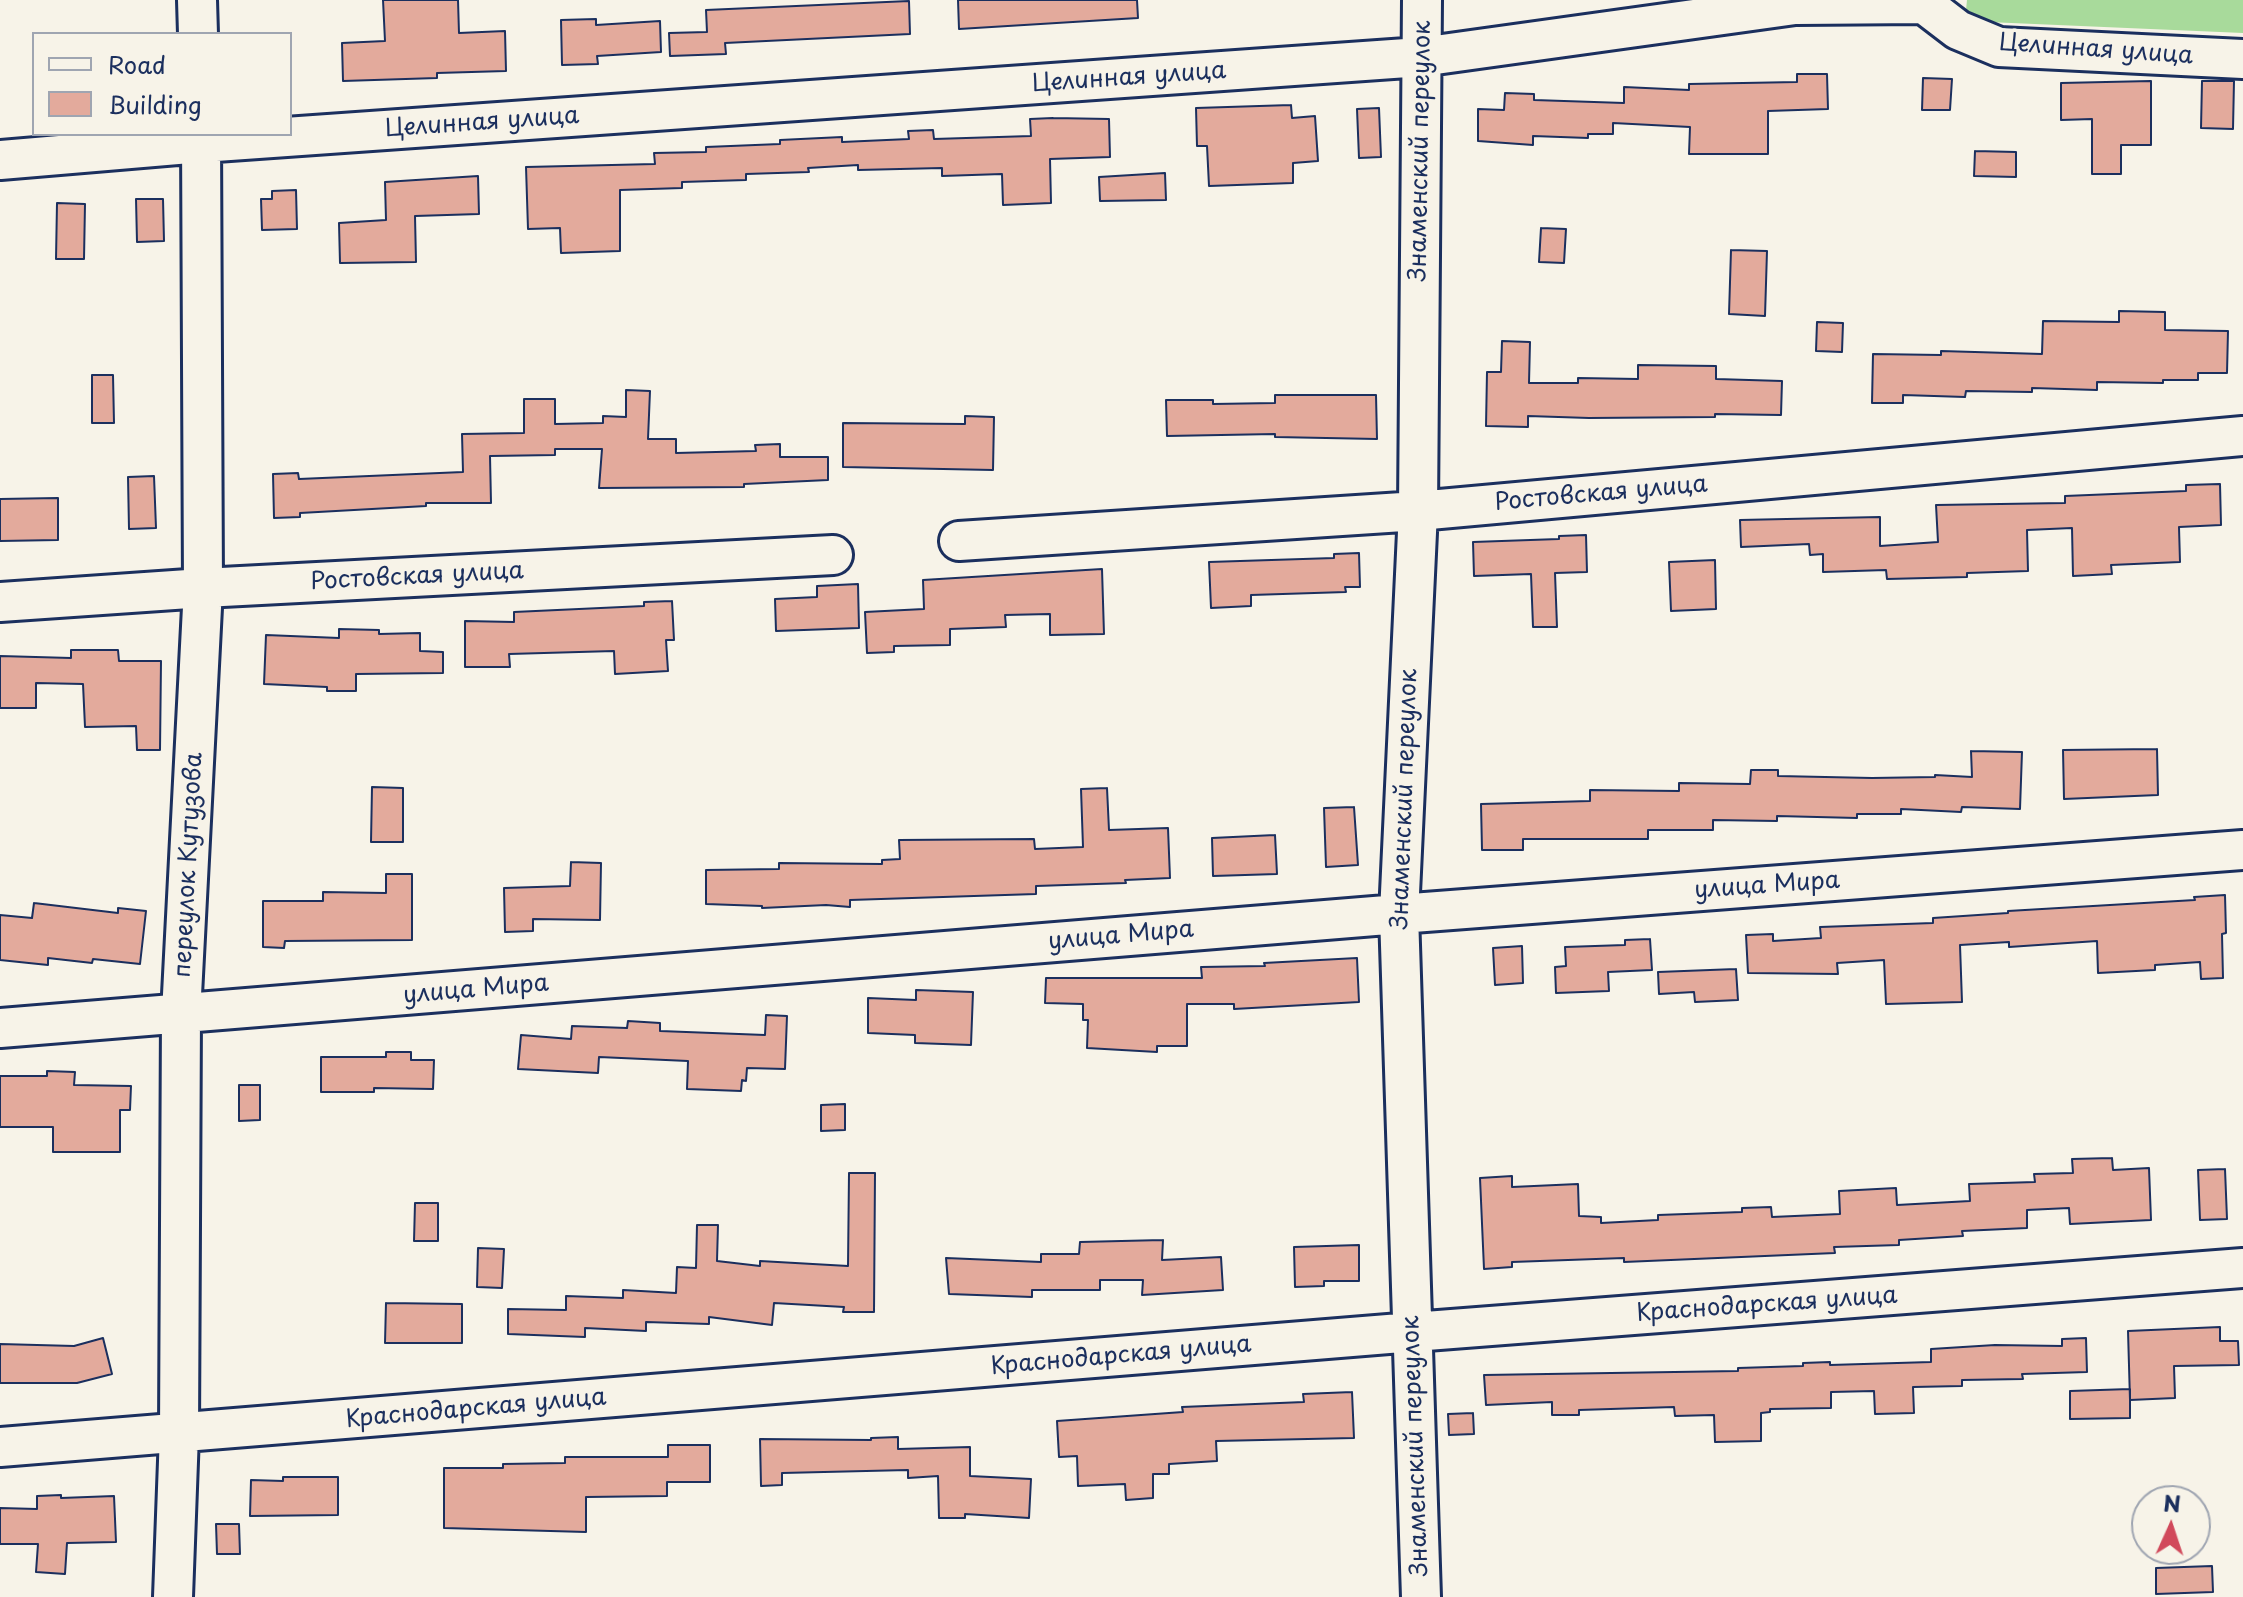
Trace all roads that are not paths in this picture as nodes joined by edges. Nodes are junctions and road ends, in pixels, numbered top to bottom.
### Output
1 (197, 0) edge
2 (1422, 0) edge
3 (1795, 2) edge
4 (1924, 2) edge
5 (198, 32) edge
6 (1421, 57) junction
7 (2243, 59) edge
8 (292, 133) edge
9 (246, 136) edge
10 (201, 139) edge
11 (0, 160) edge
12 (2243, 436) edge
13 (1418, 511) junction
14 (959, 541) dead end
15 (833, 555) dead end
16 (203, 588) junction
17 (0, 602) edge
18 (2243, 850) edge
19 (1399, 914) junction
20 (181, 1014) junction
21 (0, 1028) edge
22 (2243, 1268) edge
23 (1413, 1332) junction
24 (179, 1434) junction
25 (0, 1447) edge
26 (173, 1597) edge
27 (1421, 1597) edge

1 - 5 street
2 - 6 street, Знаменский переулок
3 - 4 street, Целинная улица
3 - 6 street, Целинная улица
4 - 7 street, Целинная улица
6 - 8 street, Целинная улица
6 - 13 street, Знаменский переулок
9 - 10 street, Целинная улица
10 - 11 street, Целинная улица
10 - 16 street, переулок Кутузова
12 - 13 street, Ростовская улица
13 - 14 street, Ростовская улица
13 - 19 street, Знаменский переулок
15 - 16 street, Ростовская улица
16 - 17 street, Ростовская улица
16 - 20 street, переулок Кутузова
18 - 19 street, улица Мира
19 - 20 street, улица Мира
19 - 23 street, Знаменский переулок
20 - 21 street, улица Мира
20 - 24 street, переулок Кутузова
22 - 23 street, Краснодарская улица
23 - 24 street, Краснодарская улица
23 - 27 street, Знаменский переулок
24 - 25 street, Краснодарская улица
24 - 26 street, переулок Кутузова

